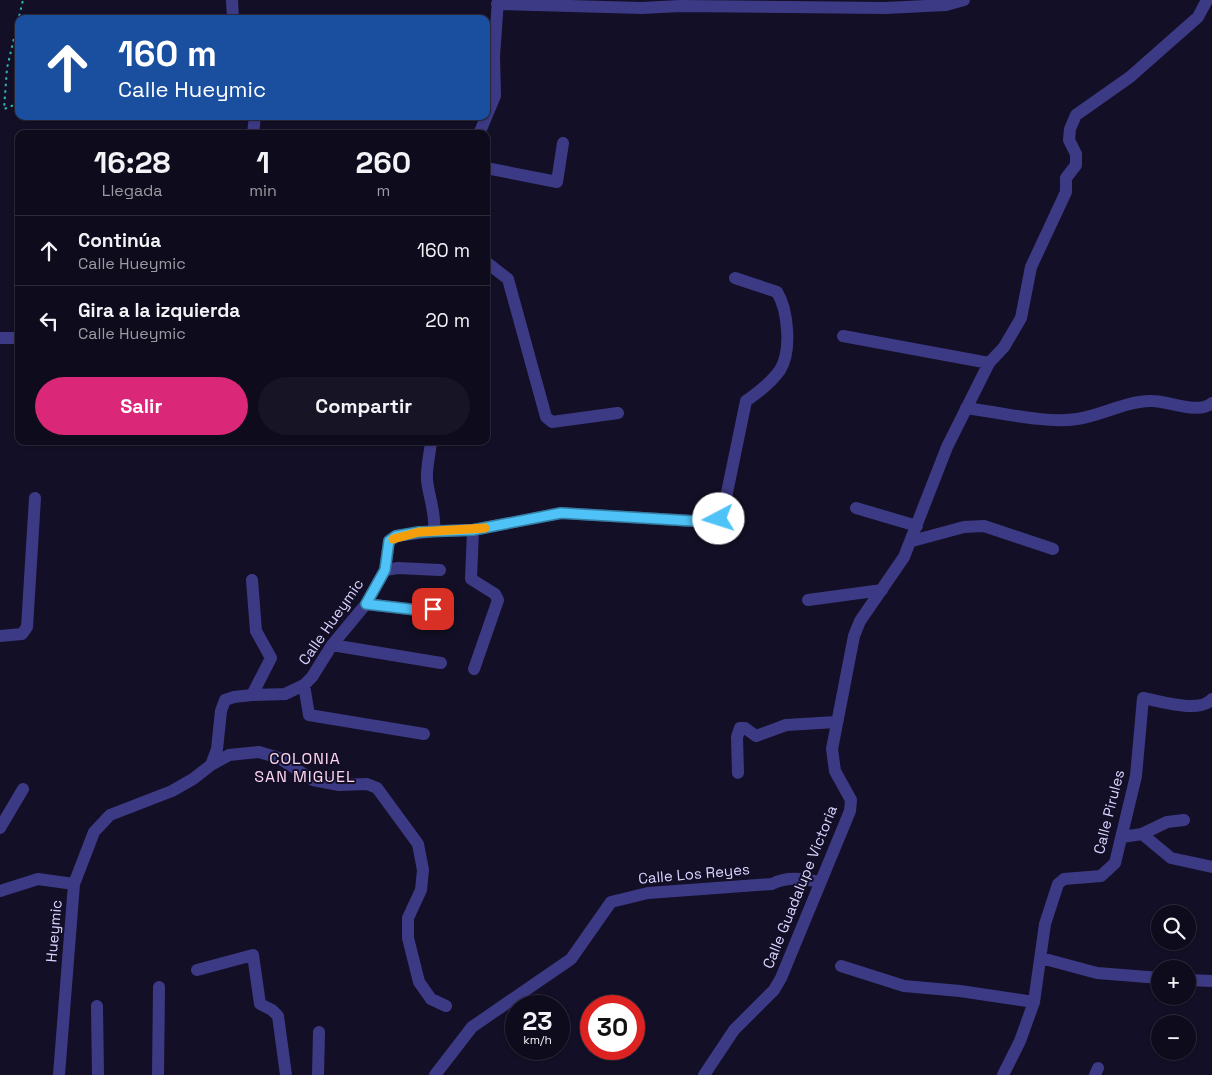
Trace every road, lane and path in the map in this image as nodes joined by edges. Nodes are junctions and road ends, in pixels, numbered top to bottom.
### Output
1 (23, 0) edge
2 (232, 0) edge
3 (964, 0) edge
4 (1208, 0) edge
5 (498, 2) edge
6 (680, 3) edge
7 (19, 15) edge
8 (233, 15) edge
9 (15, 34) edge
10 (15, 105) edge
11 (490, 108) edge
12 (563, 143) dead end
13 (490, 169) edge
14 (490, 265) edge
15 (735, 278) dead end
16 (843, 336) dead end
17 (0, 338) edge
18 (15, 338) edge
19 (989, 363) junction
20 (1212, 403) edge
21 (966, 408) junction
22 (618, 413) dead end
23 (430, 445) edge
24 (35, 498) dead end
25 (856, 508) dead end
26 (917, 526) junction
27 (473, 530) junction
28 (434, 531) junction
29 (912, 541) junction
30 (1053, 549) dead end
31 (385, 570) junction
32 (440, 570) dead end
33 (252, 580) dead end
34 (882, 590) junction
35 (438, 596) dead end
36 (808, 600) dead end
37 (366, 604) junction
38 (0, 636) edge
39 (332, 645) junction
40 (441, 662) dead end
41 (474, 668) dead end
42 (304, 686) junction
43 (252, 695) junction
44 (1212, 699) edge
45 (836, 722) junction
46 (424, 734) dead end
47 (211, 765) junction
48 (738, 773) dead end
49 (23, 789) dead end
50 (1184, 820) dead end
51 (0, 828) edge
52 (1142, 834) junction
53 (1122, 836) junction
54 (1212, 867) edge
55 (820, 882) junction
56 (74, 884) junction
57 (0, 891) edge
58 (1041, 958) junction
59 (841, 966) dead end
60 (197, 970) dead end
61 (1151, 977) edge
62 (1196, 980) edge
63 (1212, 981) edge
64 (159, 987) dead end
65 (1034, 1002) junction
66 (97, 1006) dead end
67 (446, 1006) dead end
68 (319, 1032) dead end
69 (59, 1075) edge
70 (98, 1075) edge
71 (158, 1075) edge
72 (286, 1075) edge
73 (318, 1075) edge
74 (435, 1075) edge
75 (704, 1075) edge
76 (1004, 1075) edge

1 - 7 path
2 - 8 street
3 - 6 street
4 - 19 street, Calle Guadalupe Victoria
5 - 6 street
5 - 11 street
9 - 10 path
12 - 13 street
14 - 22 street
15 - 27 street
16 - 19 street
17 - 18 street
19 - 21 street, Calle Guadalupe Victoria
20 - 21 street
21 - 26 street, Calle Guadalupe Victoria
23 - 28 street
24 - 38 street
25 - 26 street
26 - 29 street, Calle Guadalupe Victoria
27 - 28 street
27 - 41 street
28 - 31 street, Calle Hueymic
29 - 30 street
29 - 34 street, Calle Guadalupe Victoria
31 - 32 street
31 - 37 street, Calle Hueymic
33 - 43 street
34 - 36 street
34 - 45 street, Calle Guadalupe Victoria
35 - 37 street
37 - 39 street, Calle Hueymic
39 - 40 street
39 - 42 street, Calle Hueymic
42 - 43 street, Calle Hueymic
42 - 46 street
43 - 47 street, Calle Hueymic
44 - 53 street, Calle Pirules
45 - 48 street
45 - 55 street, Calle Guadalupe Victoria
47 - 56 street, Hueymic
47 - 67 street
49 - 51 street
50 - 52 street
52 - 53 street
52 - 54 street
53 - 58 street, Calle Pirules
55 - 74 street, Calle Los Reyes
55 - 75 street, Calle Guadalupe Victoria
56 - 57 street
56 - 69 street, Hueymic
58 - 61 street
58 - 65 street, Calle Pirules
59 - 65 street
60 - 72 street
62 - 63 street
64 - 71 street
65 - 76 street, Calle Pirules
66 - 70 street
68 - 73 street

